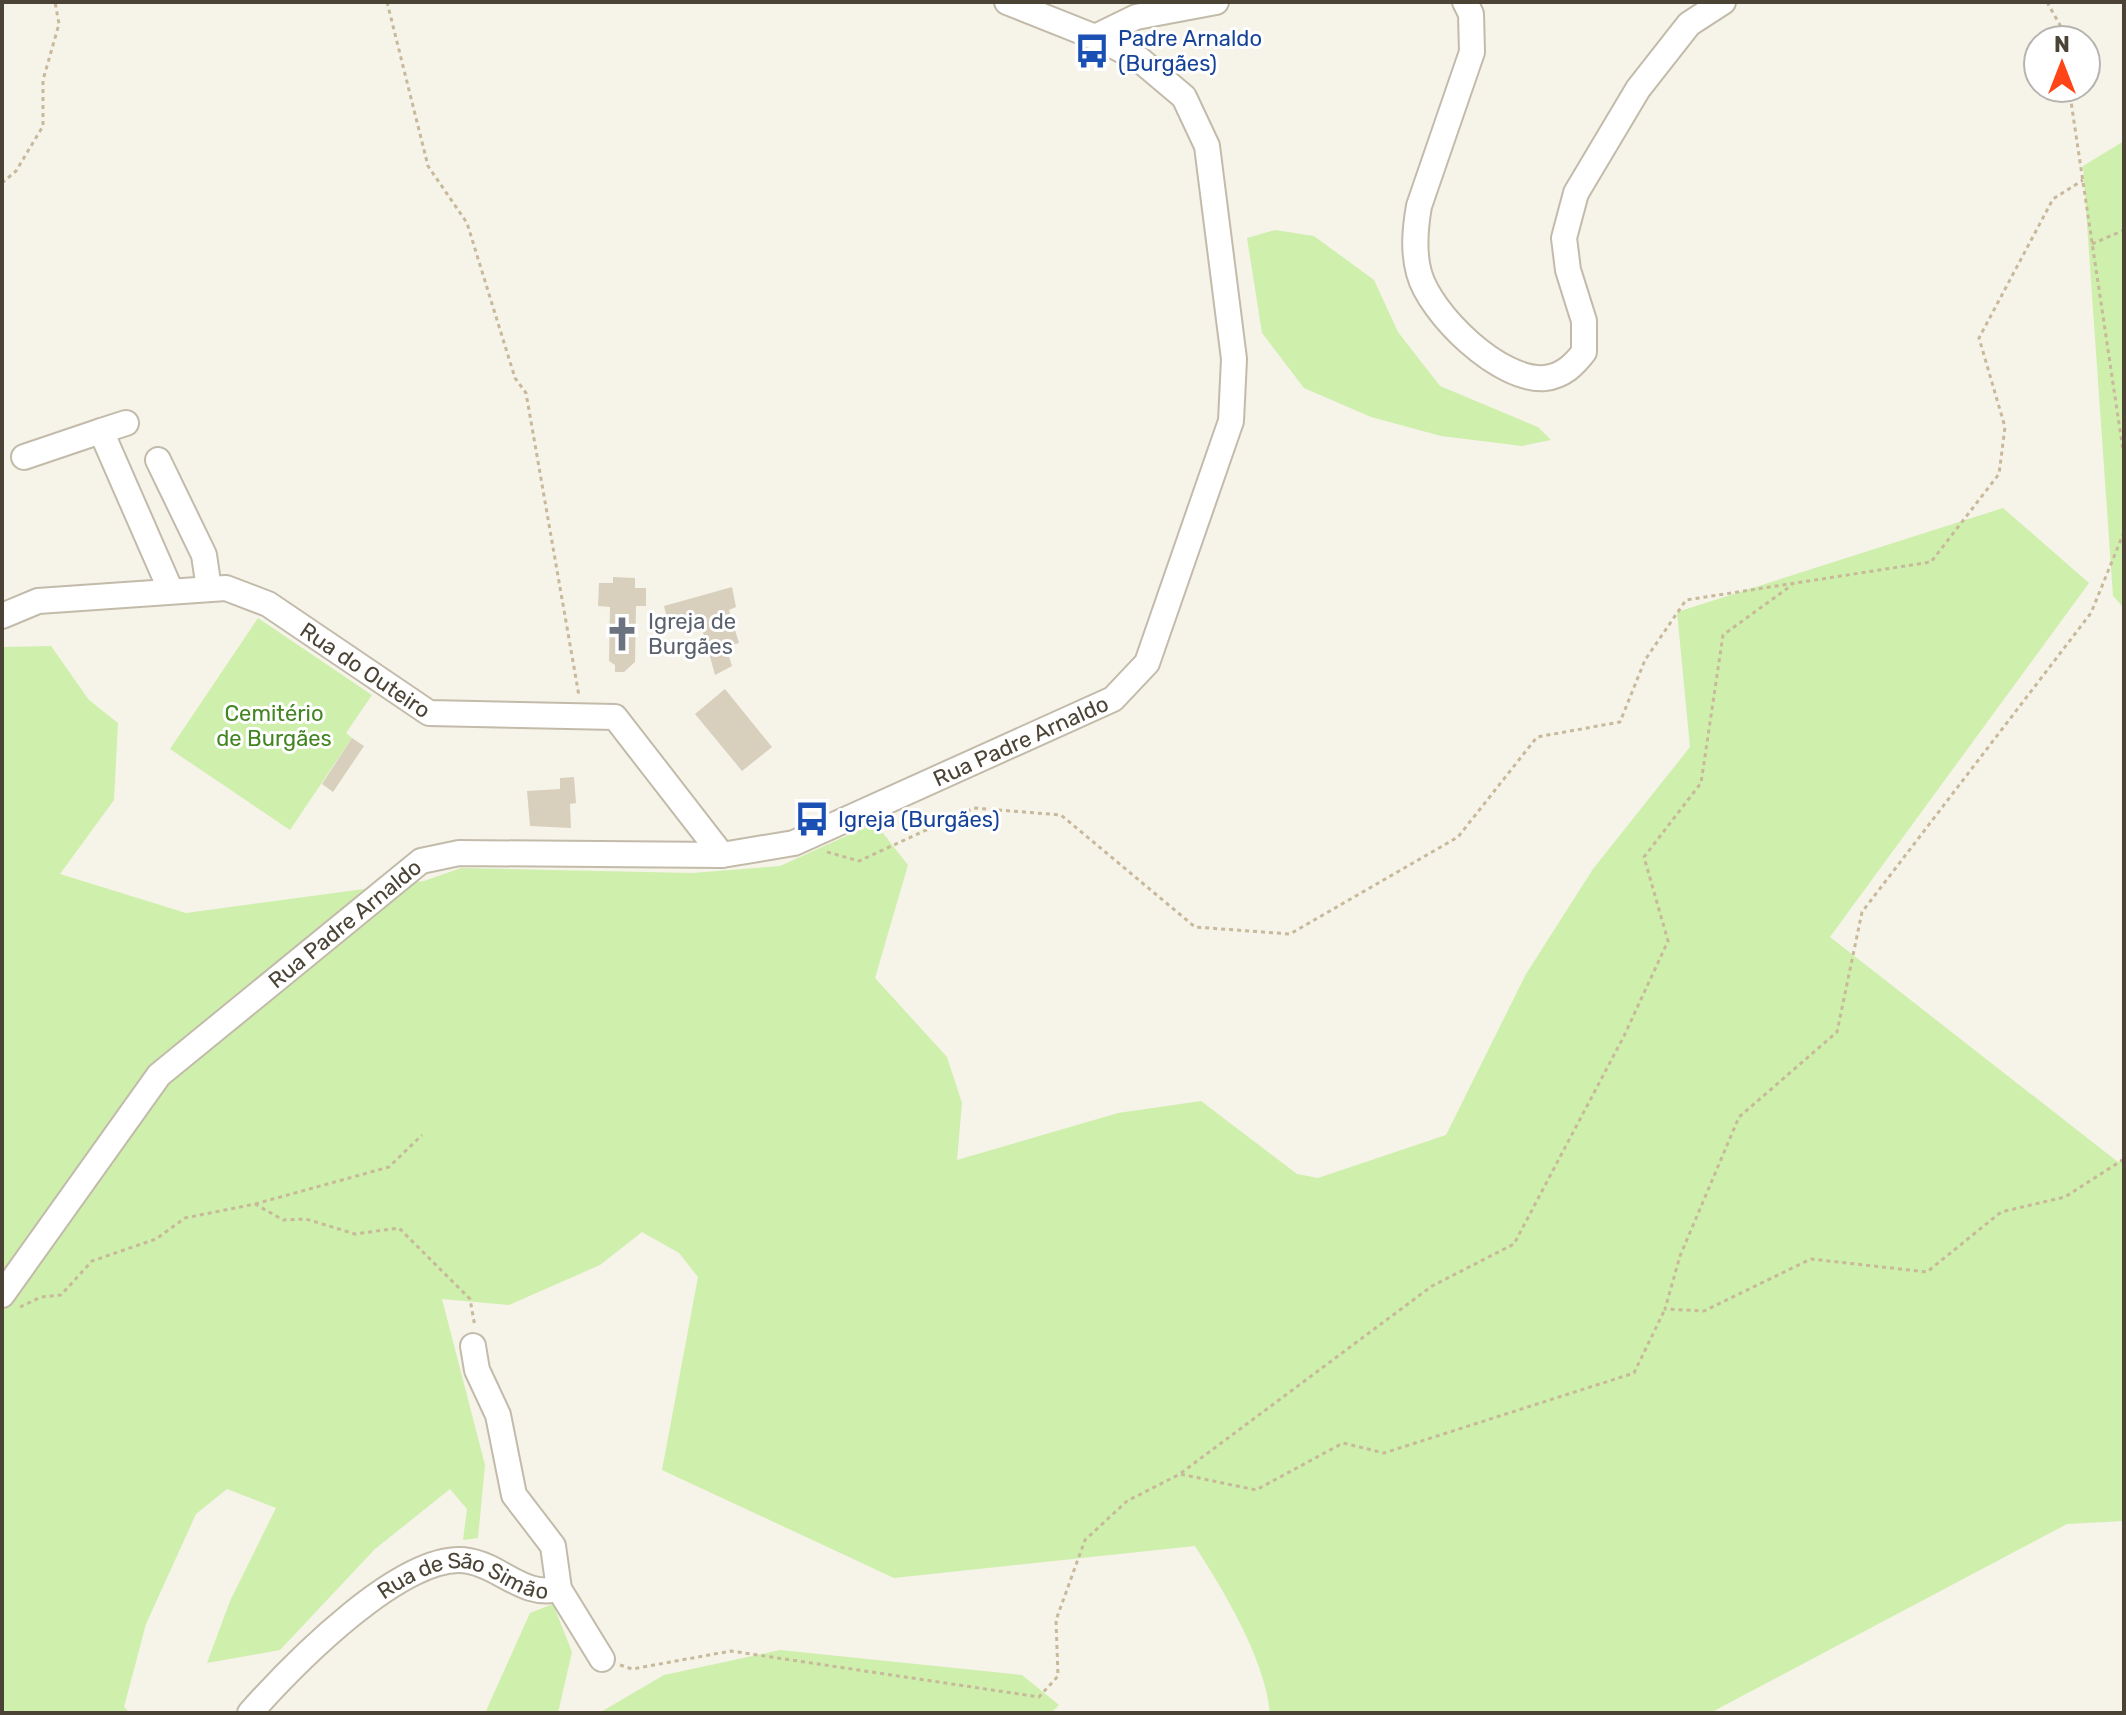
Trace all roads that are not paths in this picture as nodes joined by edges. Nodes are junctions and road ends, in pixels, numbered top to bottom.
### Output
1 (1007, 2) edge
2 (1216, 2) edge
3 (1465, 2) edge
4 (1723, 2) edge
5 (1095, 37) junction
6 (126, 423) dead end
7 (101, 431) junction
8 (24, 457) dead end
9 (158, 460) dead end
10 (209, 589) junction
11 (171, 591) junction
12 (2, 616) edge
13 (722, 855) junction
14 (8, 1302) edge
15 (473, 1346) road end
16 (559, 1589) junction
17 (602, 1659) road end
18 (250, 1713) edge

1 - 5 street, Rua Padre Arnaldo
2 - 5 street
3 - 4 street
5 - 13 street, Rua Padre Arnaldo
6 - 7 street
7 - 8 street
7 - 11 street
9 - 10 street
10 - 11 street, Rua do Outeiro
10 - 13 street, Rua do Outeiro
11 - 12 street, Rua do Outeiro
13 - 14 street, Rua Padre Arnaldo
15 - 16 street, Rua de São Simão
16 - 17 street
16 - 18 street, Rua de São Simão

